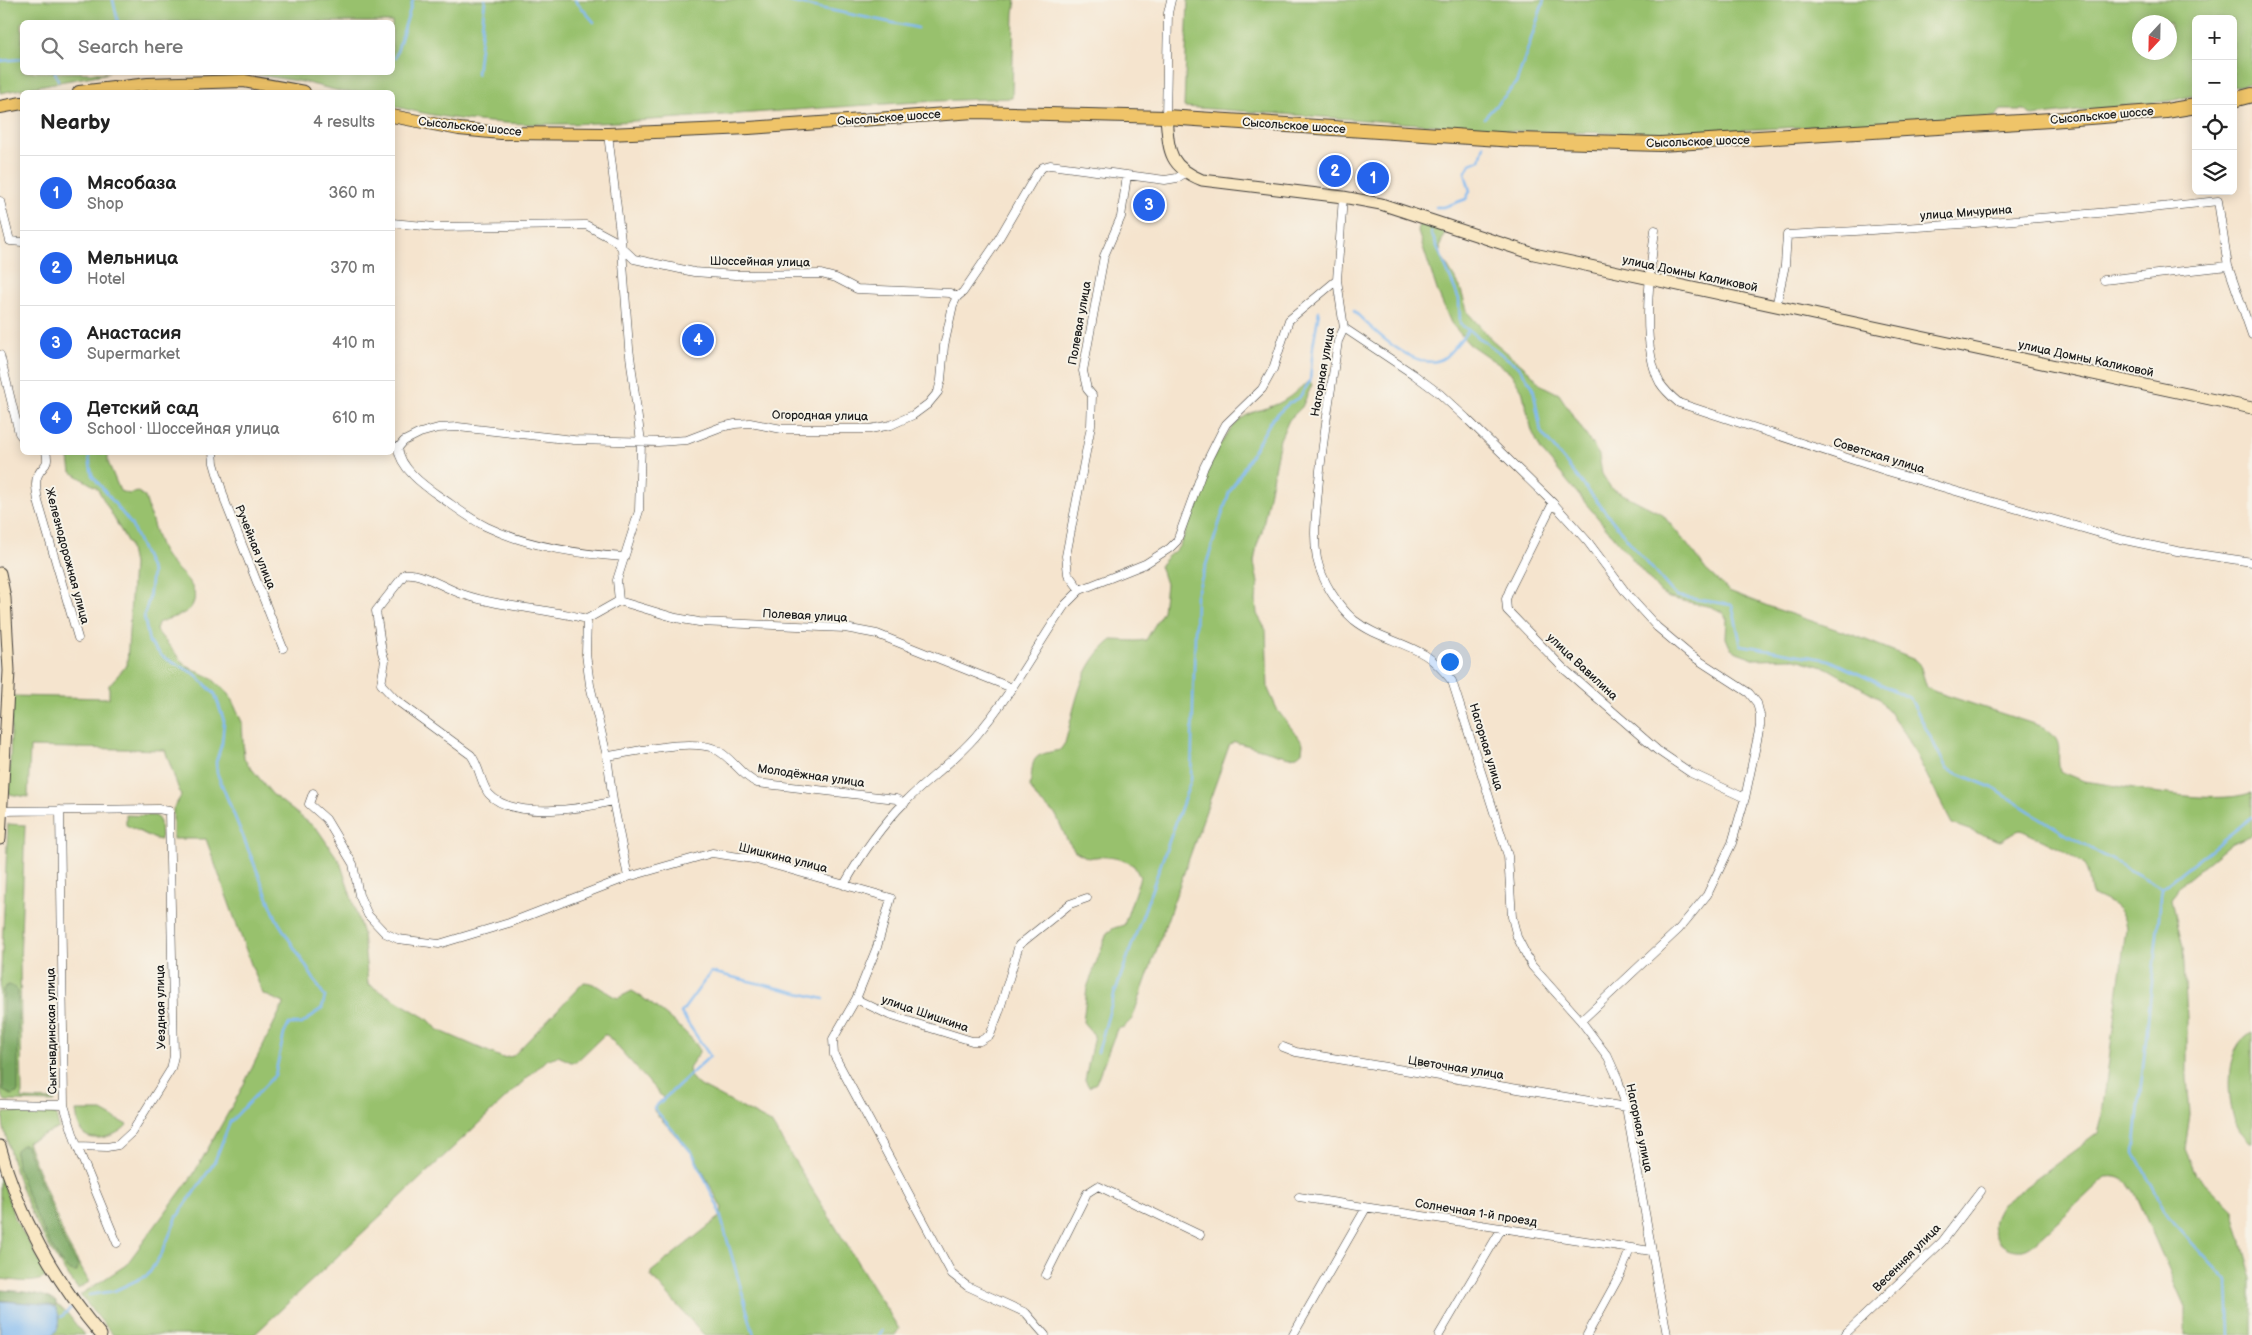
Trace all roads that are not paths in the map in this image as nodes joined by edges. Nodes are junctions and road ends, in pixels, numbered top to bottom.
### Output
1 (1171, 0) edge
2 (149, 88) edge
3 (114, 90) edge
4 (292, 90) edge
5 (2252, 95) edge
6 (2237, 99) edge
7 (20, 103) edge
8 (2192, 107) edge
9 (0, 108) edge
10 (395, 117) edge
11 (1166, 117) junction
12 (608, 134) junction
13 (1185, 173) junction
14 (1126, 175) junction
15 (1343, 197) junction
16 (0, 201) edge
17 (395, 223) edge
18 (1655, 230) dead end
19 (20, 242) edge
20 (622, 249) junction
21 (2228, 266) junction
22 (1649, 279) junction
23 (1337, 280) junction
24 (2104, 280) dead end
25 (957, 297) junction
26 (1776, 307) junction
27 (1344, 328) junction
28 (2252, 335) edge
29 (0, 355) edge
30 (2252, 408) edge
31 (20, 434) edge
32 (641, 442) junction
33 (395, 446) edge
34 (47, 455) edge
35 (213, 455) edge
36 (1553, 503) junction
37 (624, 557) junction
38 (2252, 562) edge
39 (0, 573) edge
40 (1080, 590) junction
41 (618, 600) junction
42 (587, 619) junction
43 (78, 638) dead end
44 (283, 648) dead end
45 (1012, 688) junction
46 (607, 756) junction
47 (313, 793) dead end
48 (1745, 798) junction
49 (613, 801) junction
50 (904, 803) junction
51 (60, 810) junction
52 (2, 811) junction
53 (0, 840) edge
54 (628, 877) junction
55 (844, 885) junction
56 (1088, 898) dead end
57 (856, 1000) junction
58 (1581, 1021) junction
59 (1283, 1047) dead end
60 (0, 1104) edge
61 (64, 1105) junction
62 (1626, 1107) junction
63 (0, 1146) edge
64 (78, 1146) junction
65 (1981, 1192) dead end
66 (1299, 1197) dead end
67 (1366, 1208) junction
68 (1502, 1228) junction
69 (1200, 1235) dead end
70 (117, 1242) dead end
71 (1630, 1249) junction
72 (1651, 1251) junction
73 (1046, 1275) dead end
74 (101, 1335) edge
75 (1043, 1335) edge
76 (1293, 1335) edge
77 (1440, 1335) edge
78 (1587, 1335) edge
79 (1667, 1335) edge
80 (1844, 1335) edge

1 - 11 street
2 - 3 main road
2 - 4 main road
5 - 6 highway
7 - 9 main road
8 - 11 highway, Сысольское шоссе
10 - 12 main road, Сысольское шоссе
11 - 12 main road, Сысольское шоссе
11 - 13 main road
12 - 20 street
13 - 14 street, Огородная улица
13 - 15 main road, улица Домны Каликовой
14 - 25 street, Огородная улица
14 - 40 street, Полевая улица
15 - 22 main road, улица Домны Каликовой
15 - 23 street, Нагорная улица
16 - 19 street
17 - 20 street, Шоссейная улица
18 - 22 street, Советская улица
20 - 25 street, Шоссейная улица
20 - 32 street
21 - 24 street
21 - 26 street, улица Мичурина
21 - 28 street
22 - 26 main road, улица Домны Каликовой
22 - 38 street, Советская улица
23 - 27 street, Нагорная улица
23 - 40 street
25 - 32 street, Огородная улица
26 - 30 main road, улица Домны Каликовой
27 - 36 street
27 - 58 street, Нагорная улица
29 - 31 street
32 - 33 street, Огородная улица
32 - 37 street
33 - 37 street
34 - 43 street, Железнодорожная улица
35 - 44 street, Ручейная улица
36 - 48 street
36 - 48 street, улица Вавилина
37 - 41 street
39 - 52 main road
40 - 45 street
41 - 42 street
41 - 45 street, Полевая улица
42 - 46 street
42 - 49 street
45 - 50 street
46 - 49 street
46 - 50 street, Молодёжная улица
47 - 54 street, Шишкина улица
48 - 58 street
49 - 54 street
50 - 55 street
51 - 52 street
51 - 61 street, Сыктывдинская улица
51 - 64 street, Уездная улица
52 - 53 main road
54 - 55 street, Шишкина улица
55 - 57 street, Шишкина улица
56 - 57 street, улица Шишкина
57 - 75 street, Шишкина улица
58 - 62 street, Нагорная улица
59 - 62 street, Цветочная улица
60 - 61 street
61 - 64 street, Сыктывдинская улица
62 - 72 street, Нагорная улица
63 - 74 main road
64 - 70 street, Сыктывдинская улица
65 - 80 street, Весенняя улица
66 - 67 street, Солнечная 1-й проезд
67 - 68 street, Солнечная 1-й проезд
67 - 76 street
68 - 71 street, Солнечная 1-й проезд
68 - 77 street
69 - 73 street
71 - 72 street, Солнечная 1-й проезд
71 - 78 street
72 - 79 street, Нагорная улица

